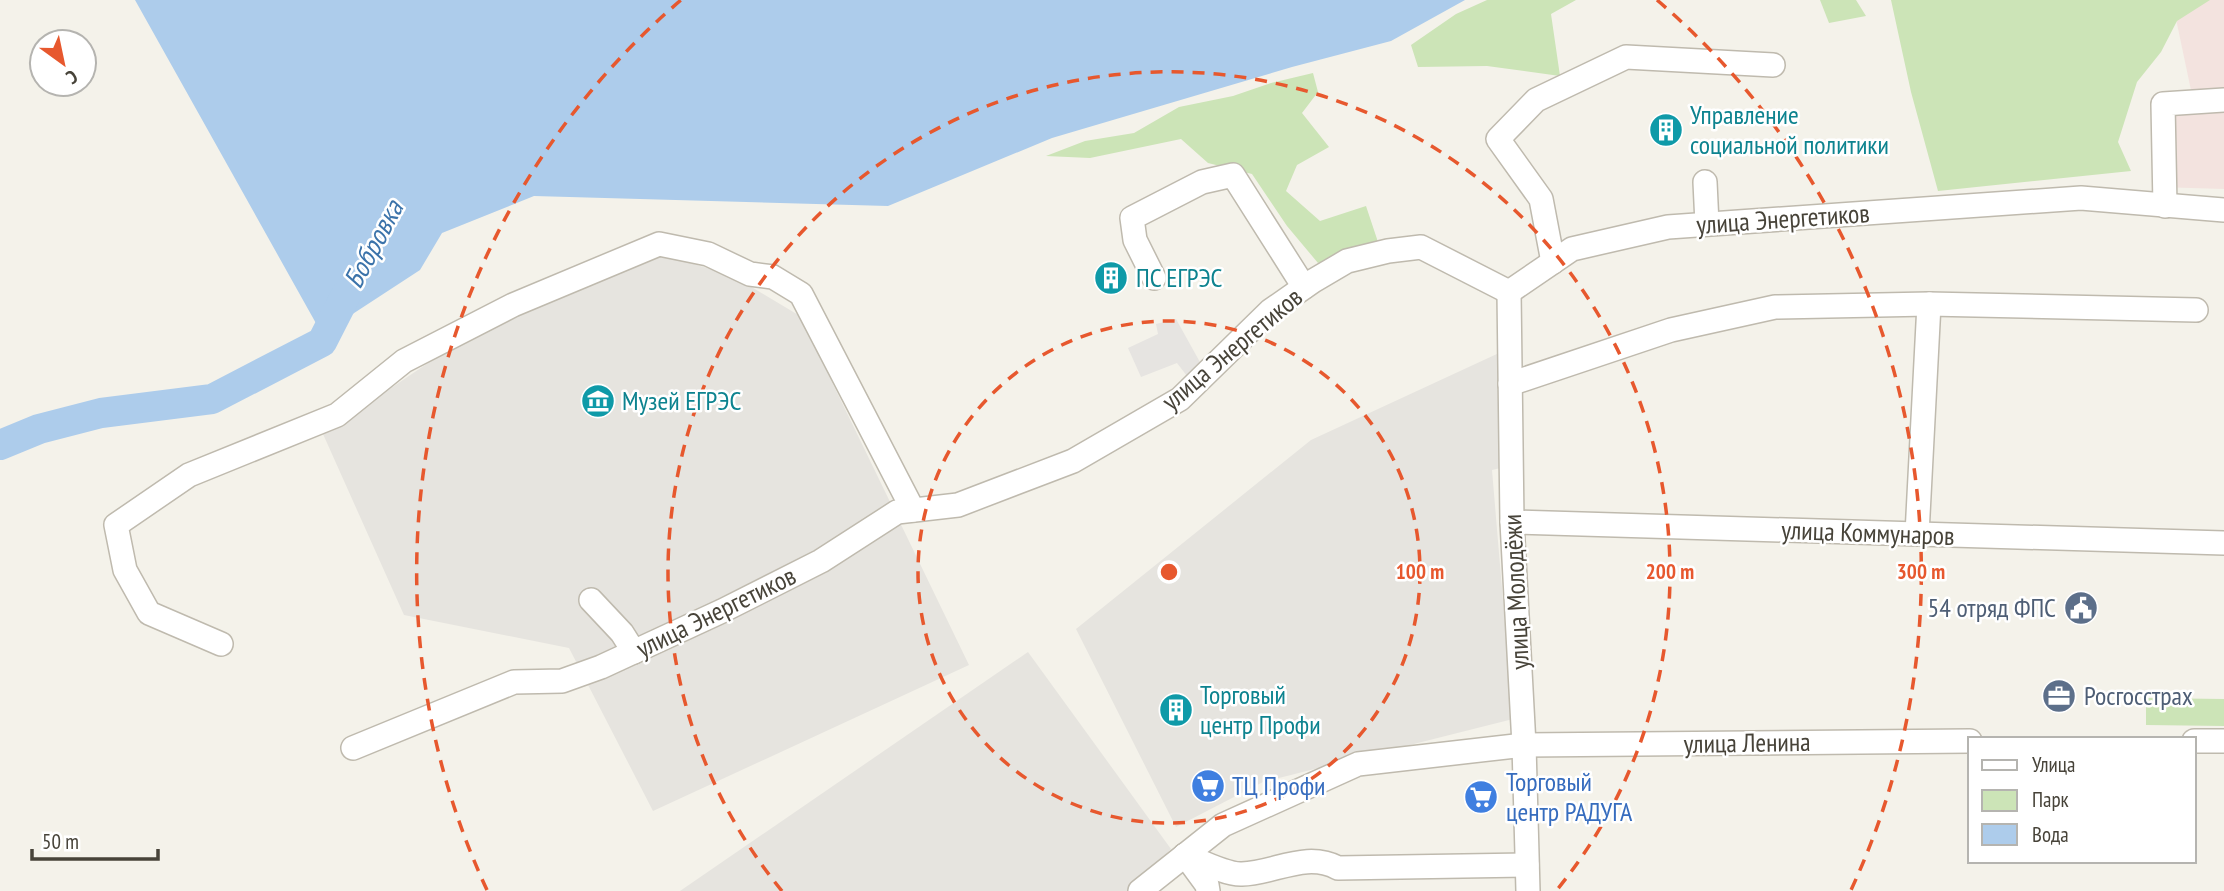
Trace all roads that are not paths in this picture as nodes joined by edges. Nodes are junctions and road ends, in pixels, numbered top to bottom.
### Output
1 (1773, 65) dead end
2 (2224, 100) edge
3 (1704, 182) dead end
4 (2165, 206) junction
5 (2224, 210) edge
6 (1707, 224) junction
7 (1553, 262) junction
8 (1154, 278) dead end
9 (1304, 288) junction
10 (1508, 292) junction
11 (1929, 304) junction
12 (2196, 310) dead end
13 (1510, 384) junction
14 (913, 510) junction
15 (1512, 522) junction
16 (1917, 534) junction
17 (2224, 543) edge
18 (591, 600) dead end
19 (221, 644) dead end
20 (634, 652) junction
21 (1968, 741) edge
22 (2196, 741) edge
23 (2224, 741) edge
24 (1524, 745) junction
25 (353, 748) dead end
26 (1185, 855) junction
27 (1527, 865) junction
28 (1140, 891) edge
29 (1208, 891) edge
30 (1528, 891) edge

1 - 7 street
2 - 4 street
3 - 6 street
4 - 5 street, улица Энергетиков
4 - 6 street, улица Энергетиков
6 - 7 street, улица Энергетиков
7 - 10 street, улица Энергетиков
8 - 9 street
9 - 10 street, улица Энергетиков
9 - 14 street, улица Энергетиков
10 - 13 street, улица Молодёжи
11 - 12 street
11 - 13 street
11 - 16 street
13 - 15 street, улица Молодёжи
14 - 19 street
14 - 20 street, улица Энергетиков
15 - 16 street, улица Коммунаров
15 - 24 street, улица Молодёжи
16 - 17 street, улица Коммунаров
18 - 20 street
20 - 25 street, улица Энергетиков
21 - 24 street, улица Ленина
22 - 23 street
24 - 26 street, улица Ленина
24 - 27 street, улица Молодёжи
26 - 27 street
26 - 28 street, улица Ленина
26 - 29 street
27 - 30 street, улица Молодёжи

